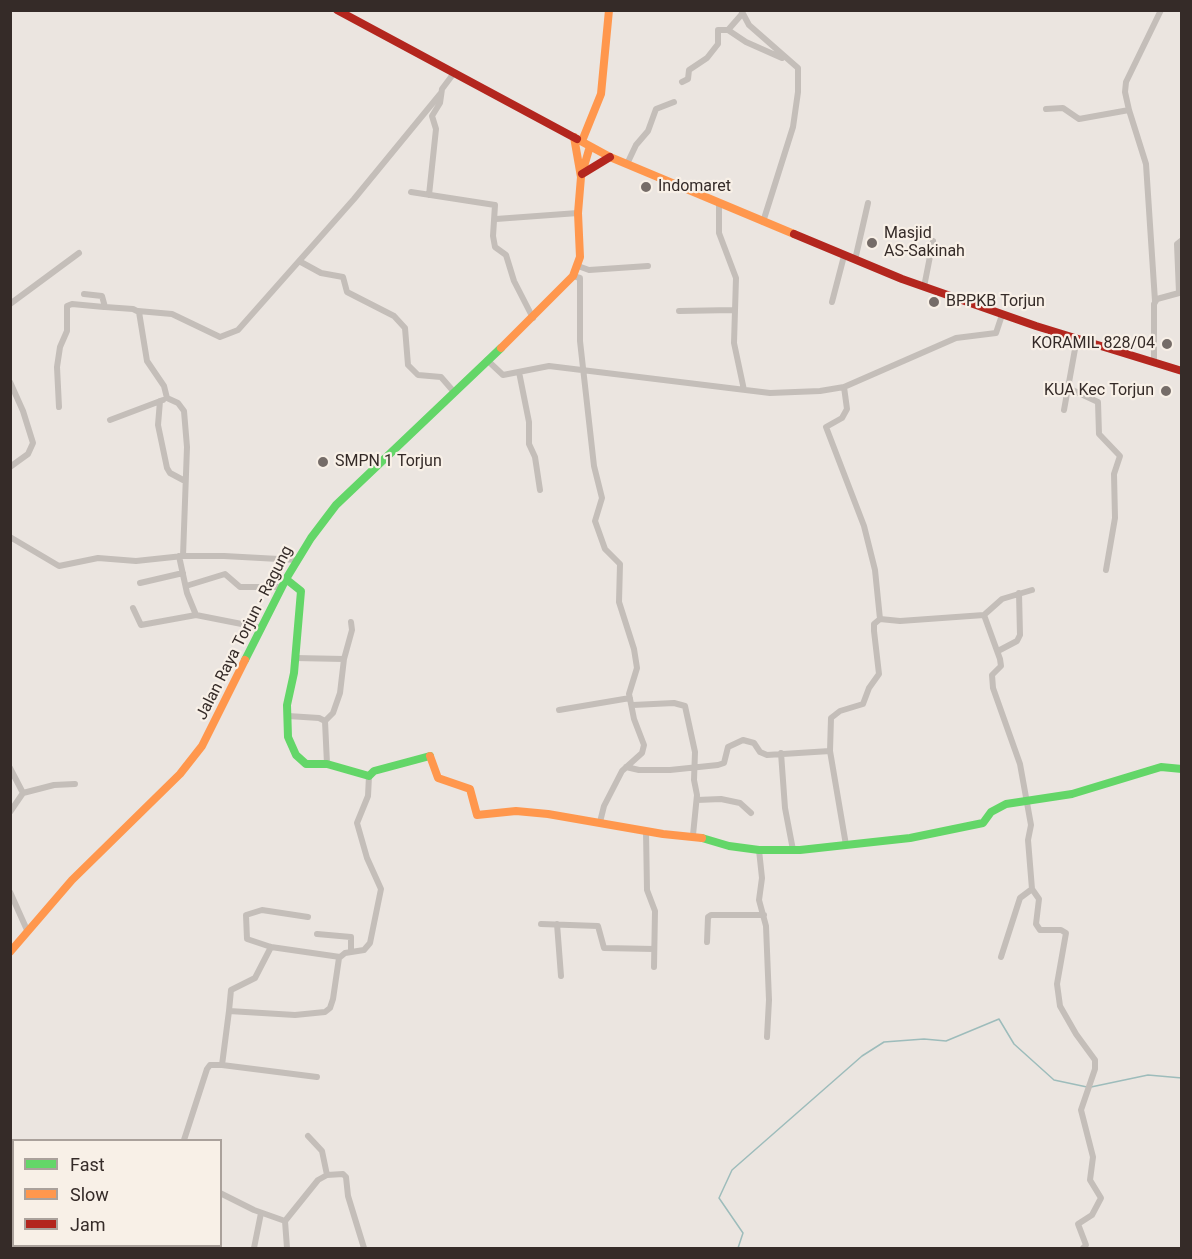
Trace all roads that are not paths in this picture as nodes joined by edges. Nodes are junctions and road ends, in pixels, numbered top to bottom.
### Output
1 (338, 10) edge
2 (609, 10) edge
3 (1161, 10) edge
4 (741, 12) edge
5 (728, 30) junction
6 (798, 68) junction
7 (454, 73) junction
8 (682, 82) dead end
9 (441, 93) junction
10 (674, 102) dead end
11 (1046, 109) dead end
12 (1129, 110) junction
13 (582, 141) junction
14 (610, 157) junction
15 (627, 164) junction
16 (582, 175) junction
17 (411, 192) dead end
18 (429, 195) junction
19 (867, 203) dead end
20 (719, 204) junction
21 (578, 213) junction
22 (496, 219) junction
23 (763, 222) junction
24 (1182, 240) edge
25 (933, 241) dead end
26 (79, 253) dead end
27 (843, 256) junction
28 (299, 261) junction
29 (855, 261) junction
30 (579, 266) junction
31 (648, 266) dead end
32 (573, 276) junction
33 (924, 287) junction
34 (84, 294) dead end
35 (1155, 301) junction
36 (832, 302) dead end
37 (10, 304) edge
38 (104, 307) junction
39 (733, 310) junction
40 (138, 311) junction
41 (679, 311) dead end
42 (1002, 315) junction
43 (533, 318) junction
44 (1077, 338) junction
45 (487, 360) junction
46 (1154, 362) junction
47 (583, 370) junction
48 (1182, 371) edge
49 (519, 372) junction
50 (10, 382) edge
51 (844, 387) junction
52 (1068, 388) junction
53 (744, 390) junction
54 (454, 392) junction
55 (164, 399) junction
56 (58, 407) dead end
57 (1064, 410) dead end
58 (110, 420) dead end
59 (10, 467) edge
60 (185, 481) junction
61 (540, 490) dead end
62 (10, 537) edge
63 (181, 556) junction
64 (297, 560) junction
65 (1106, 570) dead end
66 (183, 573) junction
67 (140, 583) dead end
68 (284, 583) junction
69 (186, 586) junction
70 (1032, 590) dead end
71 (1019, 593) junction
72 (133, 608) dead end
73 (196, 615) junction
74 (984, 615) junction
75 (880, 620) junction
76 (351, 622) dead end
77 (262, 628) junction
78 (998, 651) junction
79 (295, 658) junction
80 (344, 659) junction
81 (631, 702) junction
82 (559, 710) dead end
83 (288, 716) junction
84 (325, 721) junction
85 (830, 751) junction
86 (781, 753) junction
87 (327, 764) junction
88 (626, 766) junction
89 (10, 768) edge
90 (694, 769) junction
91 (1182, 769) edge
92 (369, 776) junction
93 (75, 784) dead end
94 (23, 793) junction
95 (697, 800) junction
96 (1025, 802) junction
97 (10, 812) edge
98 (751, 813) dead end
99 (600, 822) junction
100 (646, 831) junction
101 (693, 835) junction
102 (846, 845) junction
103 (759, 850) junction
104 (793, 850) junction
105 (1032, 889) junction
106 (10, 892) edge
107 (764, 915) junction
108 (308, 917) dead end
109 (542, 924) dead end
110 (557, 924) junction
111 (27, 930) junction
112 (317, 934) dead end
113 (707, 942) dead end
114 (272, 947) junction
115 (654, 949) junction
116 (10, 952) edge
117 (351, 952) junction
118 (340, 957) junction
119 (1001, 957) dead end
120 (654, 967) dead end
121 (561, 976) dead end
122 (229, 1011) junction
123 (767, 1037) dead end
124 (222, 1065) junction
125 (317, 1077) dead end
126 (308, 1136) dead end
127 (184, 1139) edge
128 (327, 1175) junction
129 (222, 1194) edge
130 (261, 1213) junction
131 (285, 1221) junction
132 (254, 1248) edge
133 (287, 1248) edge
134 (364, 1248) edge
135 (1083, 1248) edge

1 - 7 main road
2 - 13 main road
3 - 12 street
4 - 5 street
4 - 6 street
5 - 6 street
5 - 8 street
6 - 23 street
7 - 9 street
7 - 13 main road
9 - 18 street
9 - 28 street
10 - 15 street
11 - 12 street
12 - 35 street
13 - 14 main road
13 - 16 main road
13 - 16 main road
14 - 15 main road
14 - 16 main road
15 - 20 main road
16 - 21 main road
17 - 18 street
18 - 22 street
19 - 29 street
20 - 23 main road
20 - 39 street
21 - 22 street
21 - 30 main road
22 - 43 street
23 - 27 main road
24 - 35 street
25 - 33 street
26 - 37 street
27 - 29 main road
27 - 36 street
28 - 40 street
28 - 54 street
29 - 33 main road
30 - 31 street
30 - 32 main road, Jalan Raya Torjun - Ragung
32 - 43 main road, Jalan Raya Torjun - Ragung
32 - 47 street
33 - 42 main road
34 - 38 street
35 - 46 street
38 - 40 street
38 - 56 street
39 - 41 street
39 - 53 street
40 - 55 street
42 - 44 main road
42 - 51 street
43 - 45 main road, Jalan Raya Torjun - Ragung
44 - 46 main road
44 - 52 street
45 - 49 street
45 - 54 main road, Jalan Raya Torjun - Ragung
46 - 48 main road
47 - 49 street
47 - 53 street
47 - 81 street
49 - 61 street
50 - 59 street
51 - 53 street
51 - 75 street
52 - 57 street
52 - 65 street
54 - 64 main road, Jalan Raya Torjun - Ragung
55 - 58 street
55 - 60 street
55 - 60 street
60 - 63 street
62 - 63 street
63 - 64 street
63 - 66 street
64 - 68 main road, Jalan Raya Torjun - Ragung
66 - 67 street
66 - 69 street
68 - 69 street
68 - 77 main road, Jalan Raya Torjun - Ragung
68 - 79 main road
69 - 73 street
70 - 71 street
71 - 74 street
71 - 78 street
72 - 73 street
73 - 77 street
74 - 75 street
74 - 78 street
75 - 85 street
76 - 80 street
77 - 111 main road, Jalan Raya Torjun - Ragung
78 - 96 street
79 - 80 street
79 - 83 main road
80 - 84 street
81 - 82 street
81 - 88 street
81 - 90 street
83 - 84 street
83 - 87 main road
84 - 87 street
85 - 86 street
85 - 102 street
86 - 90 street
86 - 104 street
87 - 92 main road
88 - 90 street
88 - 99 street
89 - 94 street
90 - 95 street
91 - 96 main road
92 - 99 main road
92 - 117 street
93 - 94 street
94 - 97 street
95 - 98 street
95 - 101 street
96 - 102 main road
96 - 105 street
99 - 100 main road
100 - 101 main road
100 - 115 street
101 - 103 main road
102 - 104 main road
103 - 104 main road
103 - 107 street
105 - 119 street
105 - 135 street
106 - 111 street
107 - 113 street
107 - 123 street
108 - 114 street
109 - 110 street
110 - 115 street
110 - 121 street
111 - 116 main road, Jalan Raya Torjun - Ragung
112 - 117 street
114 - 118 street
114 - 122 street
115 - 120 street
117 - 118 street
118 - 122 street
122 - 124 street
124 - 125 street
124 - 127 street
126 - 128 street
128 - 131 street
128 - 134 street
129 - 130 street
130 - 131 street
130 - 132 street
131 - 133 street

